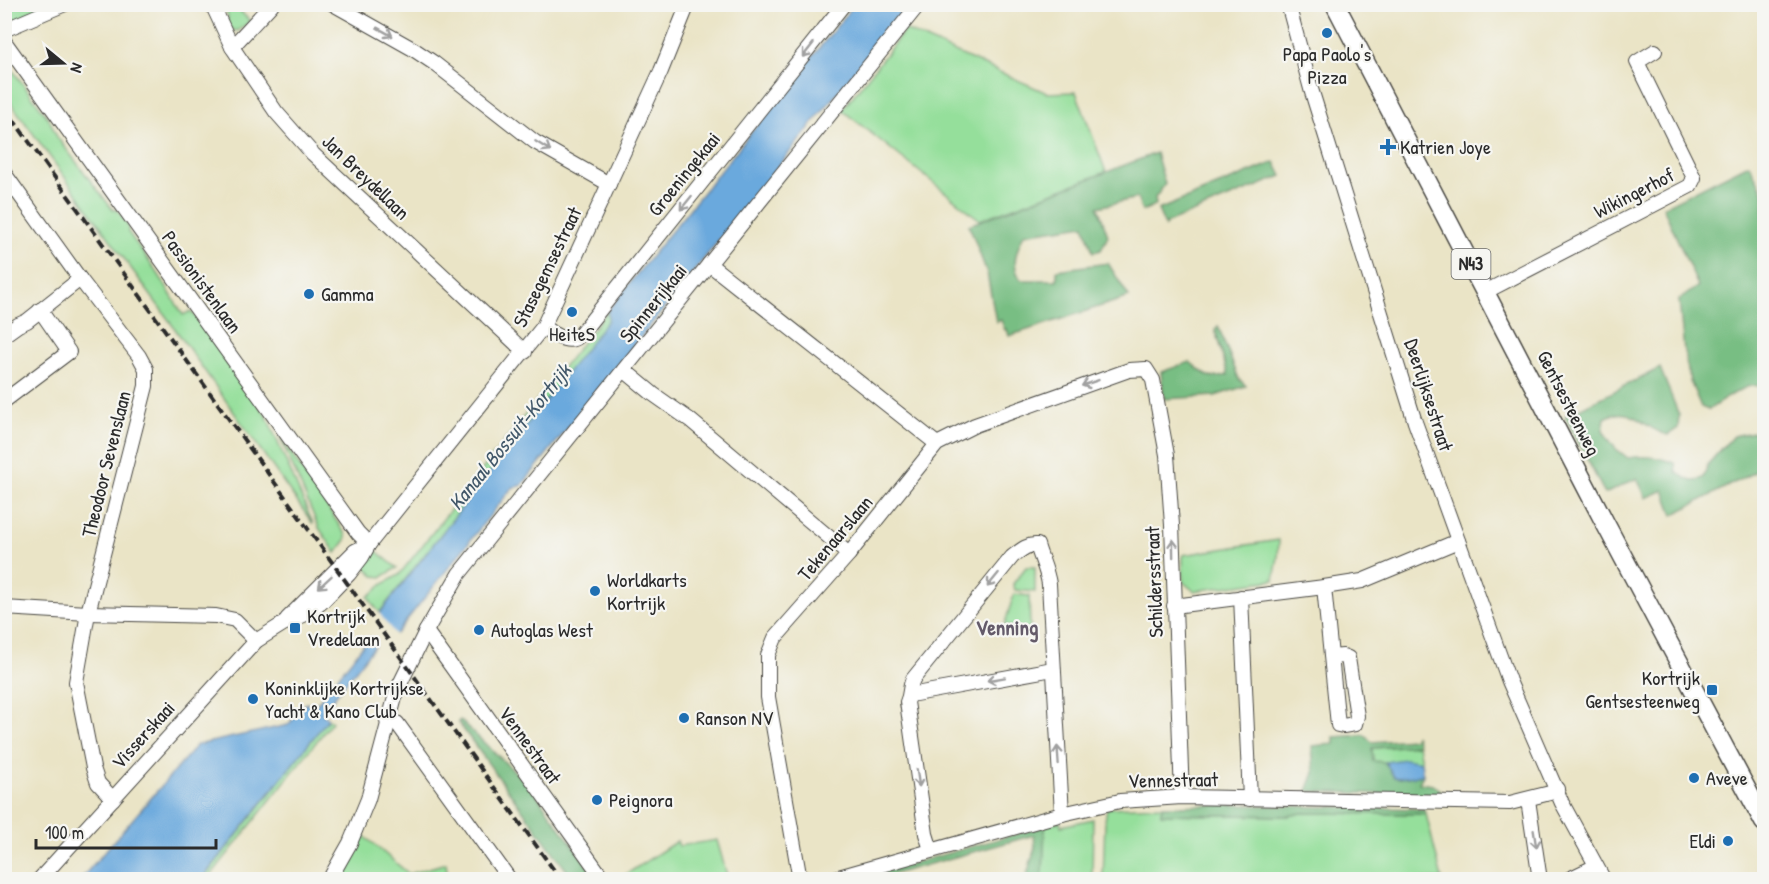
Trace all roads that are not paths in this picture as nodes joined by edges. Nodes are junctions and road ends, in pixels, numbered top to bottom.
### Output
1 (65, 4) edge
2 (212, 4) edge
3 (272, 4) edge
4 (333, 4) edge
5 (688, 4) edge
6 (844, 4) edge
7 (919, 4) edge
8 (1288, 4) edge
9 (1335, 4) edge
10 (4, 30) edge
11 (232, 47) junction
12 (6, 48) edge
13 (1655, 51) dead end
14 (4, 173) edge
15 (609, 184) junction
16 (710, 264) junction
17 (80, 279) junction
18 (1485, 291) junction
19 (40, 310) junction
20 (543, 327) junction
21 (4, 335) edge
22 (525, 352) junction
23 (1146, 369) joint
24 (624, 370) junction
25 (4, 401) edge
26 (937, 444) junction
27 (1458, 541) junction
28 (369, 544) junction
29 (849, 554) junction
30 (1324, 587) junction
31 (1241, 597) junction
32 (1174, 606) junction
33 (4, 608) edge
34 (88, 613) junction
35 (426, 632) junction
36 (256, 641) junction
37 (1331, 657) junction
38 (1053, 669) junction
39 (910, 695) junction
40 (387, 721) junction
41 (1557, 789) junction
42 (1182, 797) junction
43 (113, 799) junction
44 (1250, 799) junction
45 (1528, 800) junction
46 (1062, 814) junction
47 (1764, 822) edge
48 (931, 850) junction
49 (1596, 866) junction
50 (39, 879) edge
51 (329, 879) edge
52 (510, 879) edge
53 (604, 879) edge
54 (800, 879) edge
55 (828, 879) edge
56 (1540, 879) edge
57 (1567, 879) edge
58 (1604, 879) edge

1 - 10 street
2 - 11 street, Jan Breydellaan
3 - 11 street
4 -> 15 street
5 - 15 street, Stasegemsestraat
6 -> 20 street, Groeningekaai
7 - 16 street, Spinnerijkaai
8 - 27 street, Deerlijksestraat
9 - 18 main road, Gentsesteenweg / N43
11 - 22 street, Jan Breydellaan
12 - 28 street, Passionistenlaan
13 - 18 street, Wikingerhof
14 - 17 street, Theodoor Sevenslaan
15 - 20 street, Stasegemsestraat
16 - 24 street, Spinnerijkaai
16 - 26 street
17 - 19 street
17 - 34 street, Theodoor Sevenslaan
18 - 47 main road, Gentsesteenweg / N43
19 - 21 street
19 - 25 street
20 - 22 street, Stasegemsestraat
22 - 28 street, Stasegemsestraat
23 -> 26 street, Tekenaarslaan
32 -> 23 street, Schildersstraat
24 - 29 street
24 - 35 street, Spinnerijkaai
26 - 29 street, Tekenaarslaan
27 - 30 street
27 - 41 street, Deerlijksestraat
28 - 36 street, Visserskaai
29 - 54 street, Tekenaarslaan
30 - 31 street
30 - 37 street
31 - 32 street
31 - 44 street
32 - 42 street, Schildersstraat
33 - 34 street
34 - 36 street
34 - 43 street, Theodoor Sevenslaan
35 - 40 street, Spinnerijkaai
35 - 53 street, Vennestraat
36 - 43 street, Visserskaai
37 - 37 street
38 -> 39 street
38 -> 39 street
46 -> 38 street
39 -> 48 street
40 - 51 street, Spinnerijkaai
40 - 52 street
41 - 45 street, Vennestraat
41 - 49 street, Deerlijksestraat
42 - 44 street, Vennestraat
42 - 46 street, Vennestraat
43 - 50 street, Visserskaai
44 - 45 street, Vennestraat
45 -> 56 street
46 - 48 street, Vennestraat
48 - 55 street, Vennestraat
49 - 57 street
49 - 58 street, Deerlijksestraat

